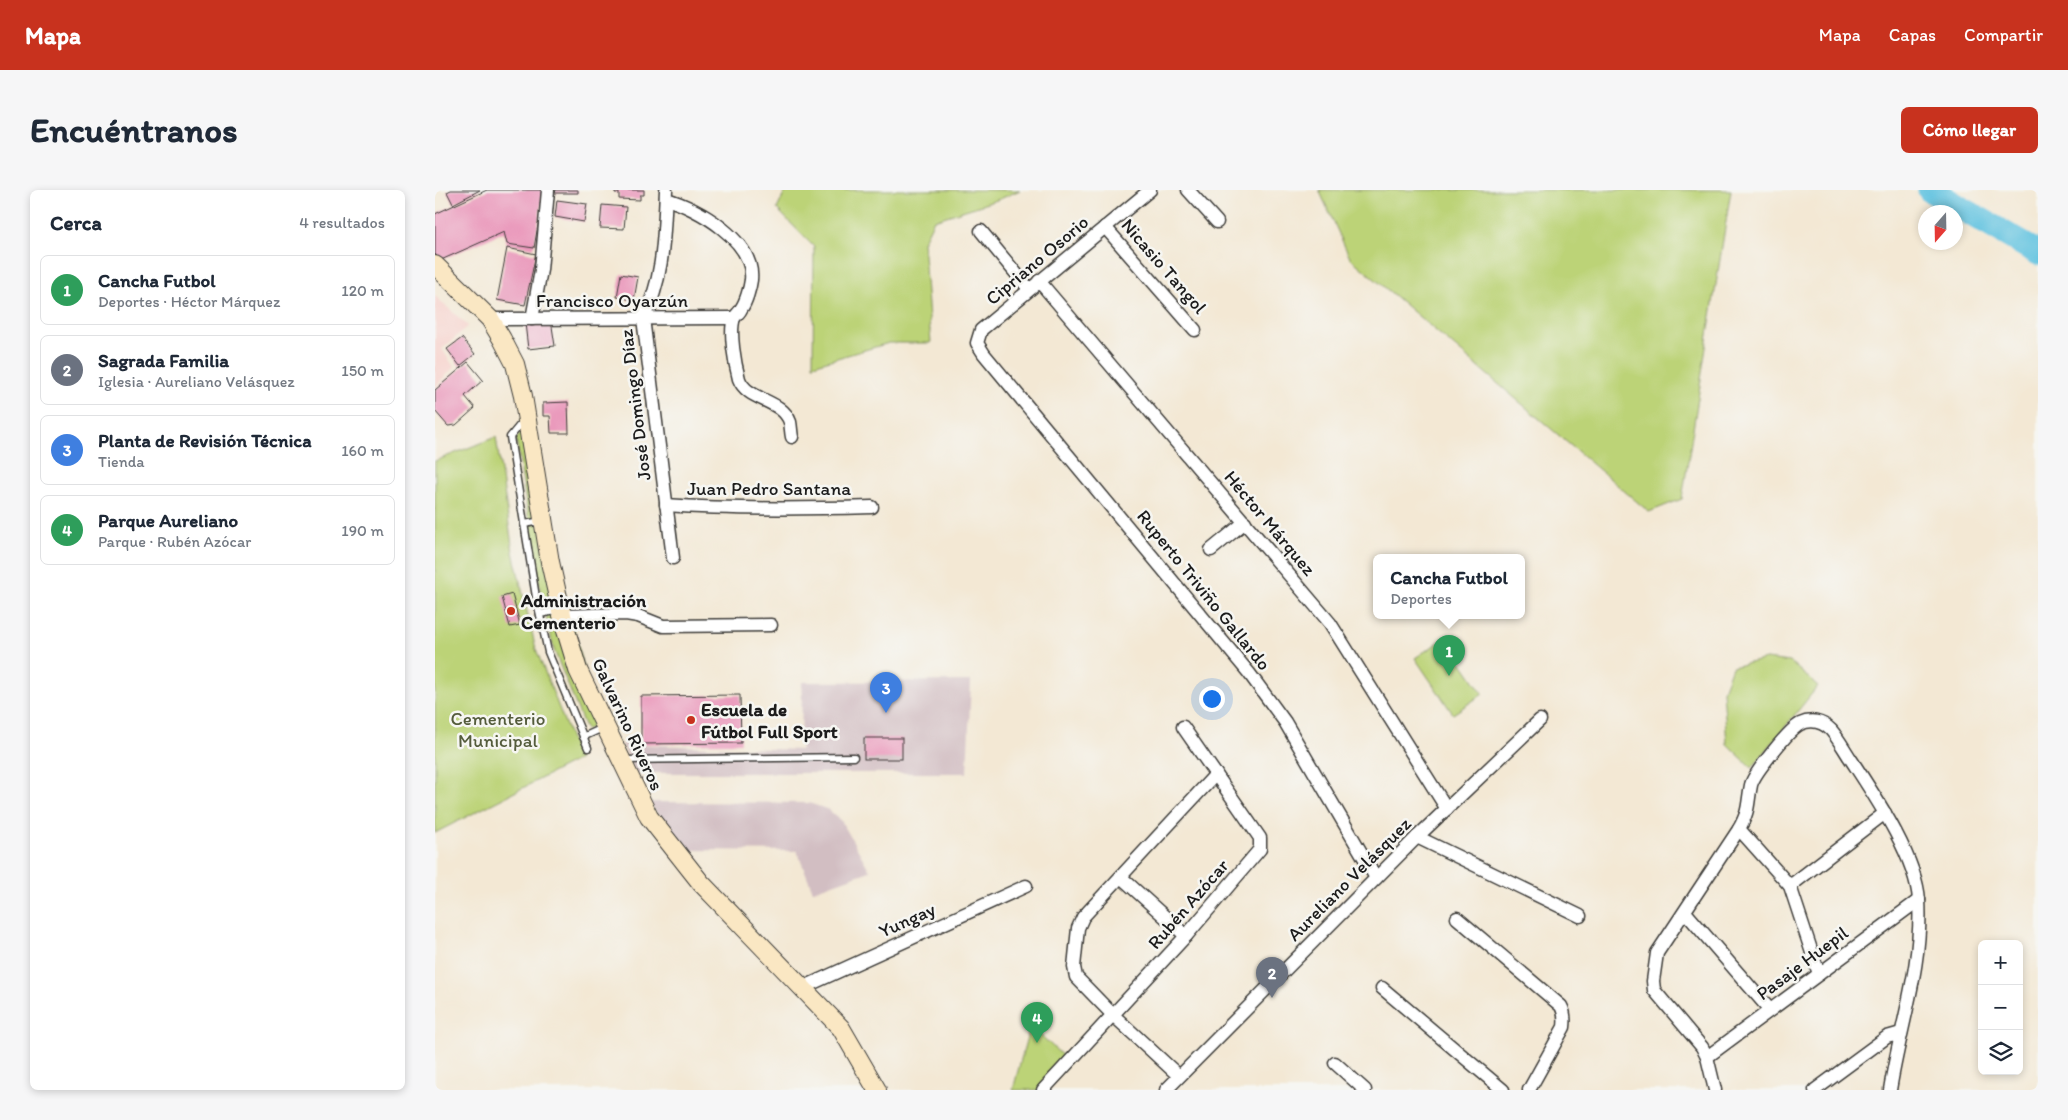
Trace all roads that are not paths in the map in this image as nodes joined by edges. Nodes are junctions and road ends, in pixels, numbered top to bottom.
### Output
1 (548, 190) edge
2 (1150, 190) edge
3 (1188, 190) edge
4 (666, 195) edge
5 (1217, 222) dead end
6 (1105, 227) junction
7 (981, 232) dead end
8 (435, 266) edge
9 (1034, 285) junction
10 (643, 318) junction
11 (734, 318) junction
12 (490, 319) junction
13 (532, 319) junction
14 (1195, 330) dead end
15 (977, 343) joint
16 (527, 417) junction
17 (792, 437) dead end
18 (666, 505) junction
19 (872, 507) dead end
20 (544, 521) junction
21 (1245, 522) junction
22 (524, 524) junction
23 (1211, 550) dead end
24 (673, 558) dead end
25 (561, 613) junction
26 (540, 614) junction
27 (771, 625) dead end
28 (1540, 720) dead end
29 (605, 727) junction
30 (1183, 727) dead end
31 (583, 737) junction
32 (588, 748) dead end
33 (854, 758) dead end
34 (621, 760) junction
35 (1216, 774) junction
36 (1447, 809) junction
37 (1885, 813) junction
38 (1739, 829) junction
39 (1417, 837) junction
40 (1122, 878) junction
41 (1376, 878) junction
42 (1026, 886) dead end
43 (1790, 886) junction
44 (1919, 900) junction
45 (1686, 912) junction
46 (1580, 916) dead end
47 (1457, 918) dead end
48 (1187, 936) junction
49 (1819, 974) junction
50 (802, 988) junction
51 (1382, 988) dead end
52 (1770, 1010) junction
53 (1113, 1015) junction
54 (1901, 1033) junction
55 (1707, 1057) junction
56 (1335, 1063) dead end
57 (1179, 1076) junction
58 (877, 1090) edge
59 (1043, 1090) edge
60 (1166, 1090) edge
61 (1365, 1090) edge
62 (1503, 1090) edge
63 (1529, 1090) edge
64 (1715, 1090) edge
65 (1815, 1090) edge
66 (1890, 1090) edge

1 - 13 street
2 - 6 street, Cipriano Osorio
3 - 5 street
4 - 10 street, José Domingo Díaz
4 - 11 street
6 - 9 street, Cipriano Osorio
6 - 14 street, Nicasio Tangol
7 - 9 street, Héctor Márquez
8 - 12 street, Galvarino Riveros
9 - 15 street, Cipriano Osorio
9 - 21 street, Héctor Márquez
10 - 11 street, Francisco Oyarzún
10 - 13 street, Francisco Oyarzún
10 - 18 street, José Domingo Díaz
11 - 17 street
12 - 13 street, Francisco Oyarzún
12 - 16 street, Galvarino Riveros
15 - 41 street, Ruperto Triviño Gallardo
16 - 20 street, Galvarino Riveros
16 - 22 lane
18 - 19 street, Juan Pedro Santana
18 - 24 street, José Domingo Díaz
20 - 22 lane
20 - 25 street, Galvarino Riveros
21 - 23 street
21 - 36 street, Héctor Márquez
22 - 26 lane
25 - 26 lane
25 - 27 street
25 - 29 street, Galvarino Riveros
26 - 31 lane
28 - 36 street, Aureliano Velásquez
29 - 31 lane
29 - 34 street, Galvarino Riveros
30 - 35 street, Rubén Azócar
31 - 32 lane
33 - 34 lane
34 - 50 street, Galvarino Riveros
35 - 40 street
35 - 48 street, Rubén Azócar
36 - 39 street, Aureliano Velásquez
37 - 38 street
37 - 43 street
37 - 44 street
38 - 43 street
38 - 45 street
39 - 41 street, Aureliano Velásquez
39 - 46 street
40 - 48 street
40 - 53 street
41 - 57 street, Aureliano Velásquez
42 - 50 street, Yungay
43 - 49 street
44 - 49 street, Pasaje Huepil
44 - 54 street
45 - 52 street
45 - 55 street
47 - 63 street
48 - 53 street, Rubén Azócar
49 - 52 street, Pasaje Huepil
50 - 58 street, Galvarino Riveros
51 - 62 street
52 - 55 street, Pasaje Huepil
53 - 57 street
53 - 59 street, Rubén Azócar
54 - 65 street
54 - 66 street
55 - 64 street
56 - 61 street
57 - 60 street, Aureliano Velásquez

